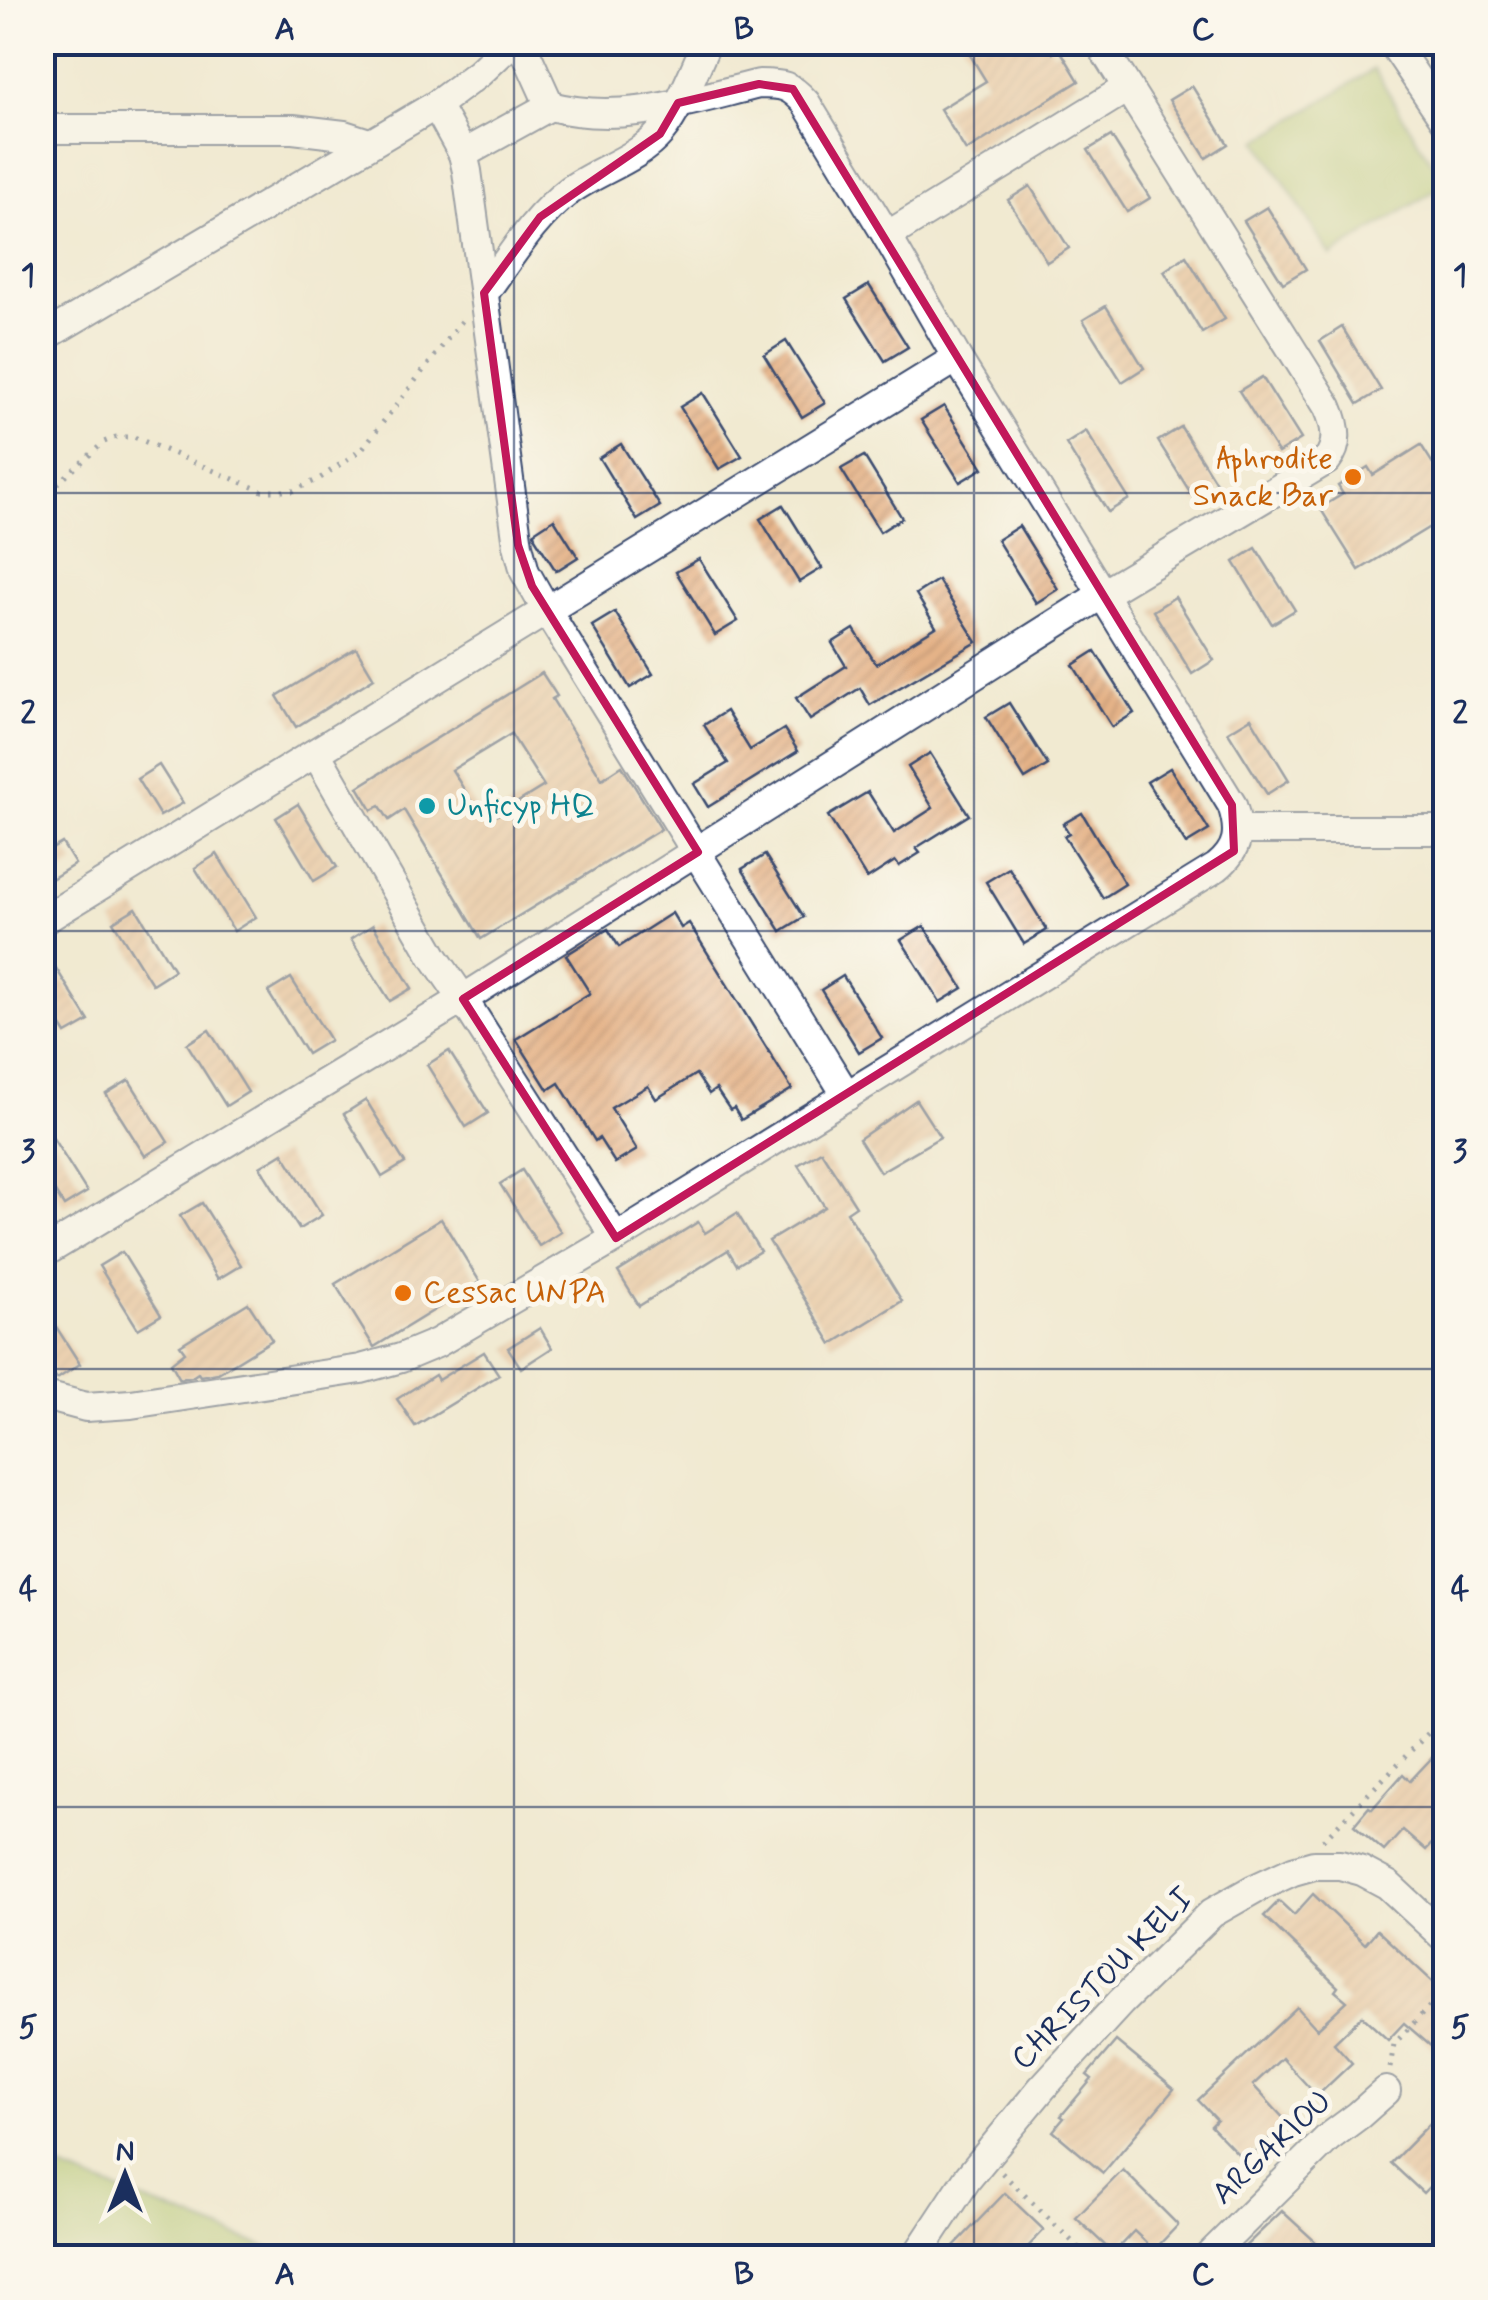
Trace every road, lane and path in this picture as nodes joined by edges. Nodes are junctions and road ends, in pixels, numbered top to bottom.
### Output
1 (512, 42) edge
2 (521, 42) edge
3 (603, 42) edge
4 (651, 42) edge
5 (707, 42) edge
6 (1099, 42) edge
7 (1392, 42) edge
8 (1127, 88) junction
9 (678, 103) junction
10 (436, 105) junction
11 (558, 108) junction
12 (1446, 122) edge
13 (42, 129) edge
14 (369, 143) junction
15 (463, 154) junction
16 (888, 236) junction
17 (484, 293) junction
18 (42, 338) edge
19 (957, 358) junction
20 (42, 498) edge
21 (1102, 595) junction
22 (547, 611) junction
23 (316, 753) junction
24 (1237, 830) junction
25 (1446, 830) edge
26 (698, 852) junction
27 (42, 922) edge
28 (463, 1000) junction
29 (846, 1096) junction
30 (616, 1238) junction
31 (42, 1254) edge
32 (42, 1395) edge
33 (1446, 1715) edge
34 (1293, 1871) junction
35 (1446, 1938) edge
36 (1446, 1989) edge
37 (1386, 2091) joint
38 (985, 2156) junction
39 (915, 2258) edge
40 (1089, 2258) edge
41 (1207, 2258) edge

1 - 10 street
2 - 11 street
3 - 4 path
5 - 9 street
6 - 8 street
7 - 12 street
8 - 16 street
8 - 21 street
9 - 11 street
9 - 16 street
9 - 17 street
10 - 14 street
10 - 15 street
11 - 15 street
13 - 14 street
14 - 18 street
15 - 17 street
16 - 19 street
17 - 20 path
17 - 22 street
19 - 21 street
19 - 22 street
21 - 24 street
21 - 26 street
22 - 23 street
22 - 26 street
23 - 27 street
23 - 28 street
24 - 25 street
24 - 29 street
26 - 28 street
26 - 29 street
28 - 30 street
28 - 31 street
29 - 30 street
30 - 32 street
33 - 34 path
34 - 35 street, CHRISTOU KELI
34 - 38 street, CHRISTOU KELI
36 - 37 path
37 - 41 street, ARGAKIOU
38 - 39 street, CHRISTOU KELI
38 - 40 path

